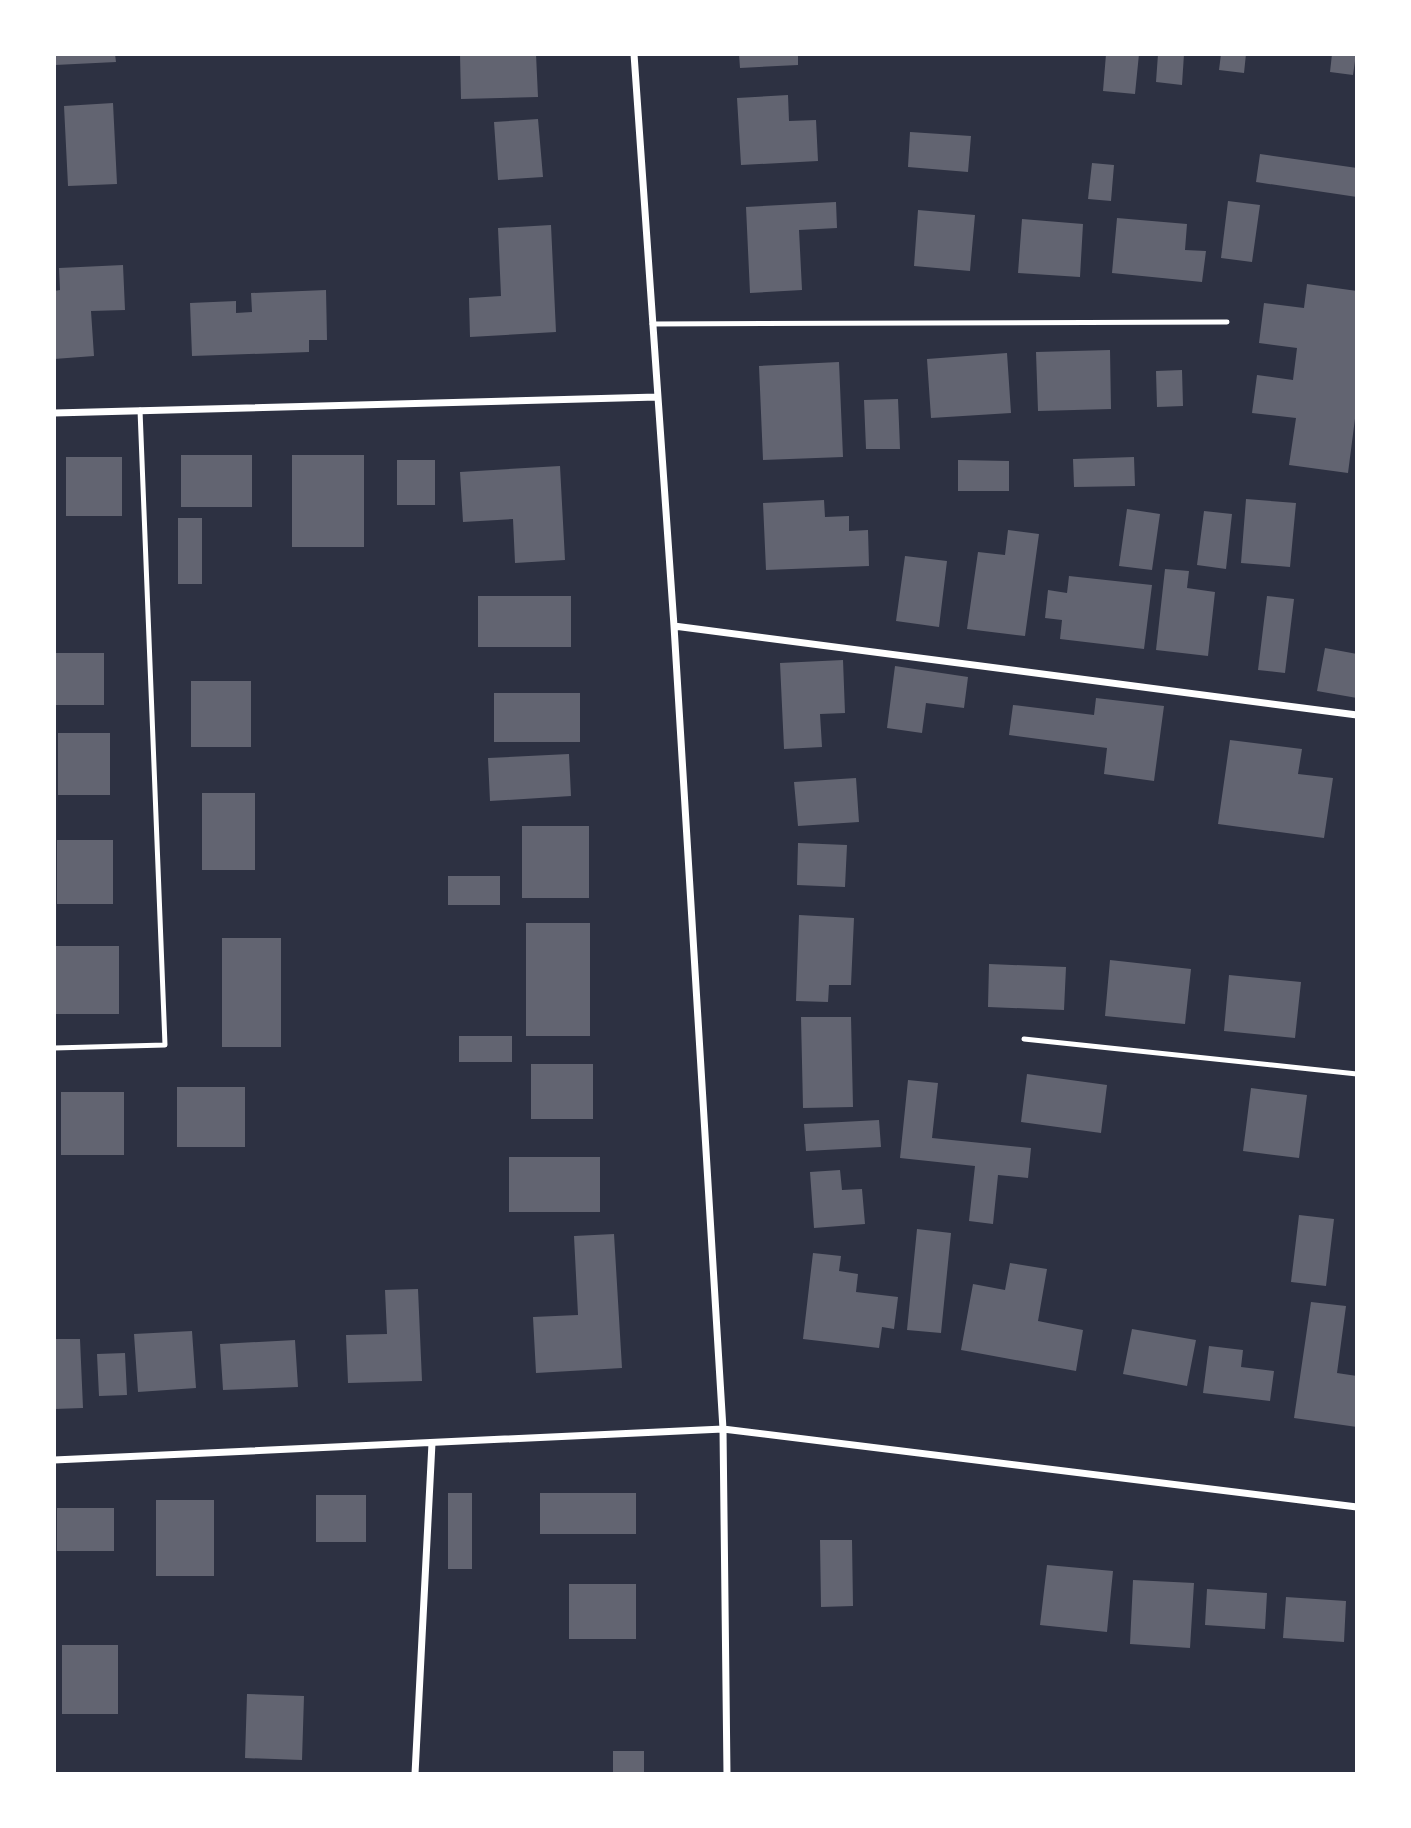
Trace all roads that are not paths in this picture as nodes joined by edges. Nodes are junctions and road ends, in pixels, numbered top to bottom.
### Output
1 (634, 54) edge
2 (1227, 322) dead end
3 (652, 324) junction
4 (657, 397) junction
5 (140, 410) junction
6 (54, 413) edge
7 (674, 626) junction
8 (1357, 715) edge
9 (1024, 1039) dead end
10 (54, 1048) edge
11 (1357, 1074) edge
12 (723, 1429) junction
13 (432, 1443) junction
14 (54, 1460) edge
15 (1357, 1507) edge
16 (415, 1774) edge
17 (727, 1774) edge

1 - 3 street
2 - 3 lane
3 - 4 street
4 - 5 street
4 - 7 street
5 - 6 street
5 - 10 lane
7 - 8 street
7 - 12 street
9 - 11 lane
12 - 13 street
12 - 15 street
12 - 17 street
13 - 14 street
13 - 16 street

